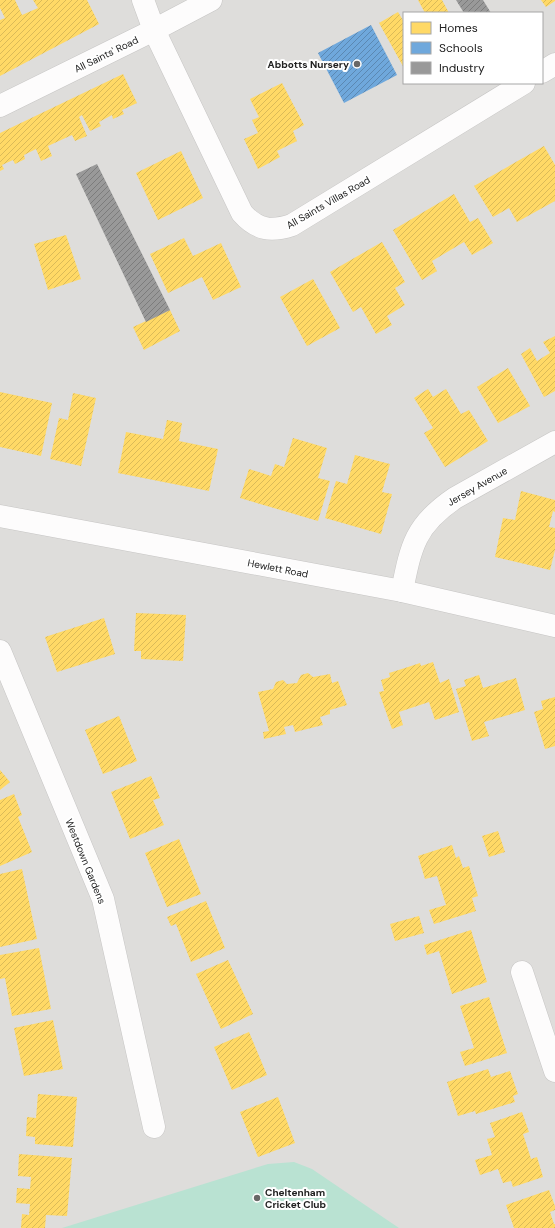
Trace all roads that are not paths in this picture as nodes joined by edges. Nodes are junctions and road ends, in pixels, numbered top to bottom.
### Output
1 (143, 0) edge
2 (211, 0) edge
3 (154, 30) junction
4 (555, 64) edge
5 (543, 71) edge
6 (522, 84) edge
7 (0, 106) edge
8 (555, 442) edge
9 (0, 516) edge
10 (0, 520) edge
11 (402, 591) junction
12 (555, 626) edge
13 (0, 651) edge
14 (522, 972) dead end
15 (555, 1071) edge
16 (154, 1127) dead end

1 - 3 street, All Saints Villas Road
2 - 3 street, All Saints' Road
3 - 6 street, All Saints Villas Road
3 - 7 street, All Saints' Road
4 - 5 street
8 - 11 street, Jersey Avenue
9 - 10 street
9 - 11 street, Hewlett Road
11 - 12 street, Hewlett Road
13 - 16 street, Westdown Gardens
14 - 15 street

